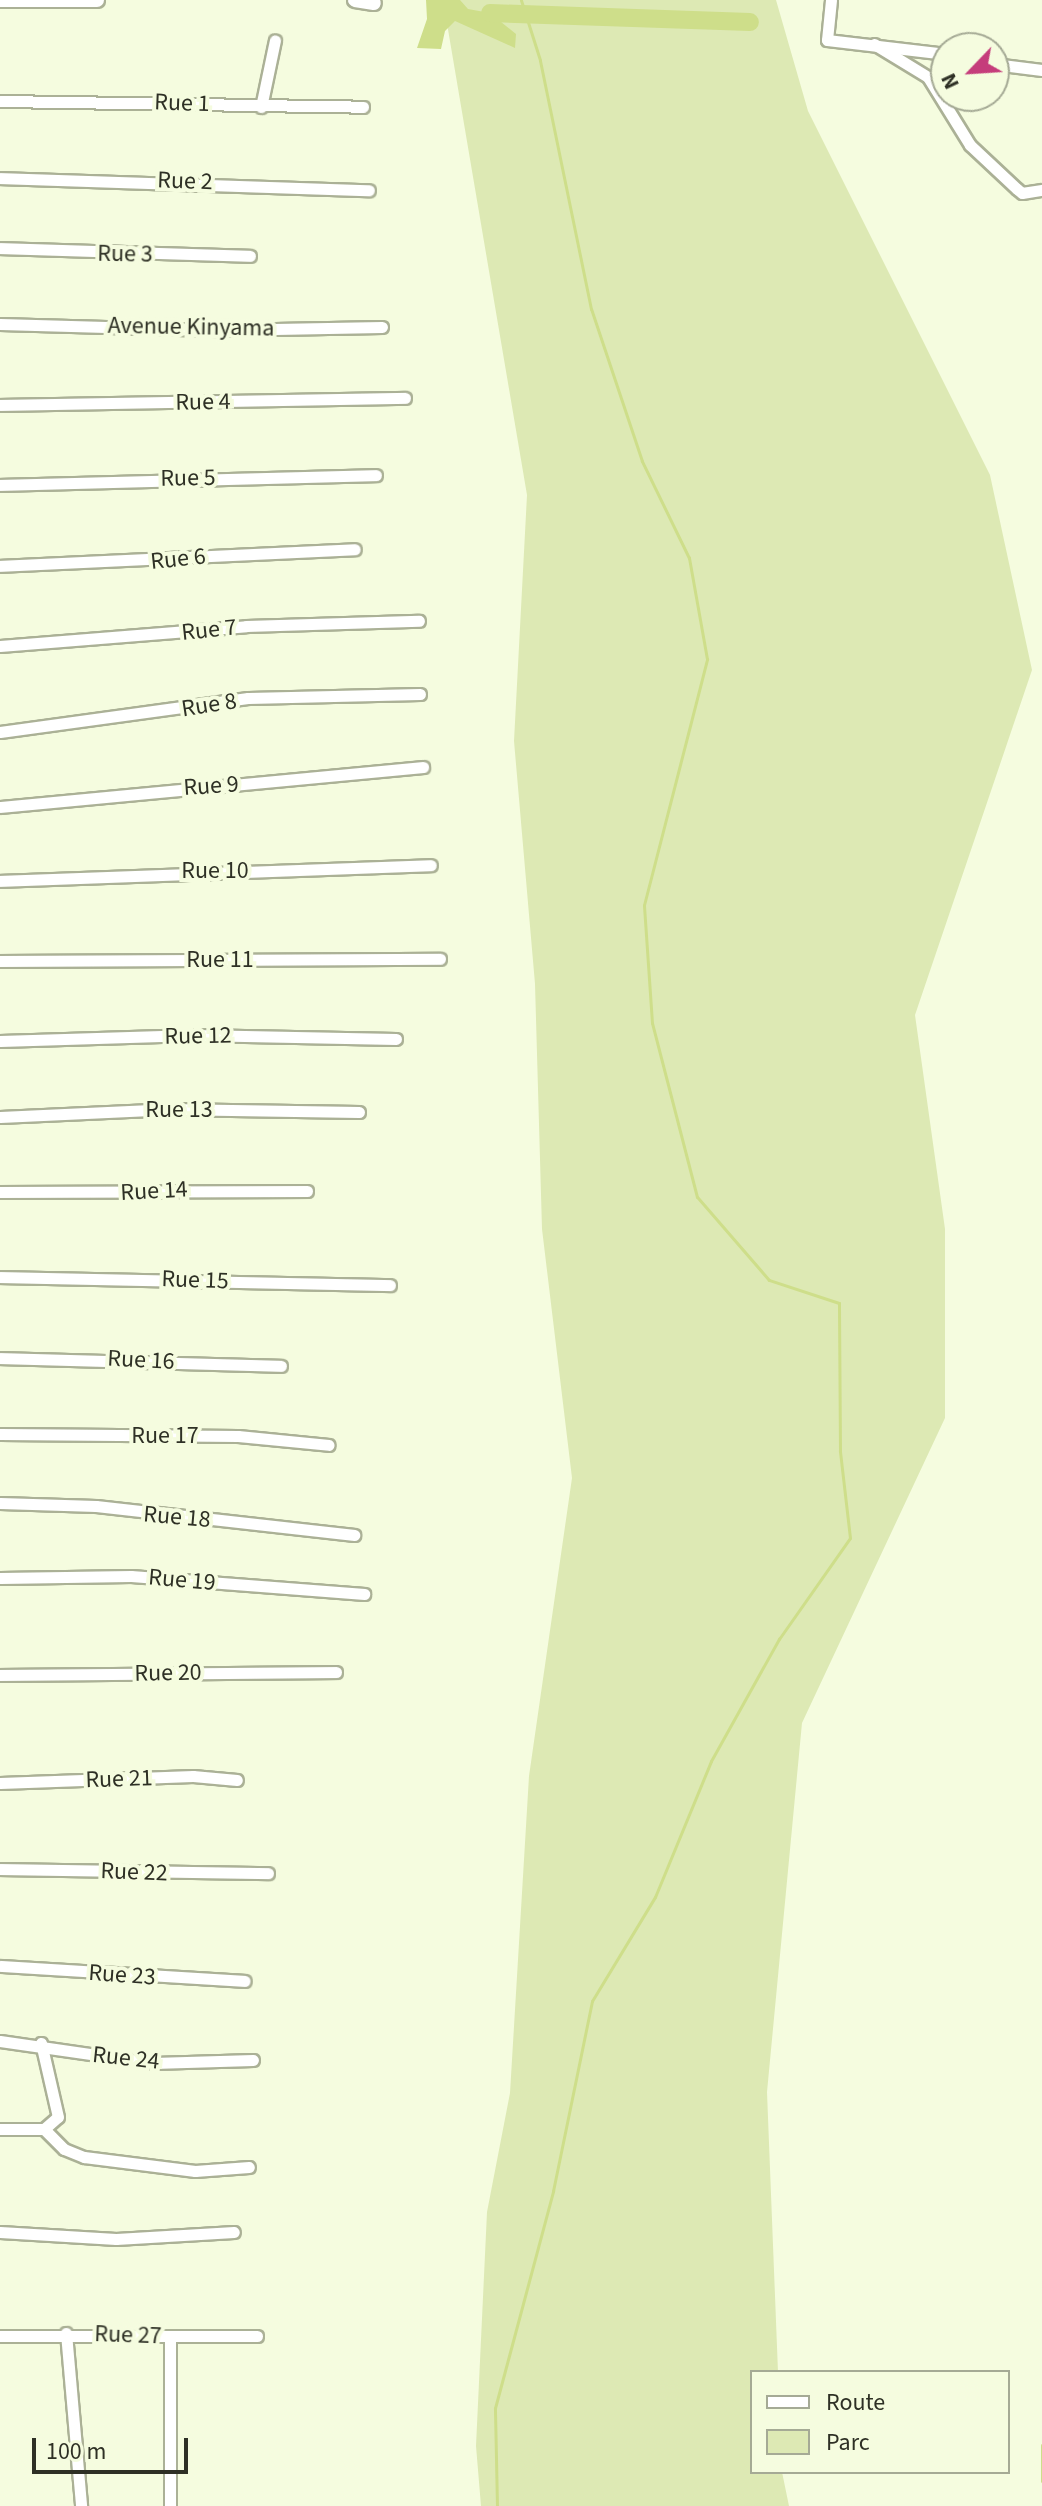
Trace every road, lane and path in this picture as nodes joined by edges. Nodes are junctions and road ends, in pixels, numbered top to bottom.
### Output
1 (0, 0) edge
2 (97, 0) edge
3 (355, 0) edge
4 (829, 1) edge
5 (374, 3) dead end
6 (275, 40) dead end
7 (874, 44) junction
8 (930, 52) edge
9 (1010, 66) edge
10 (1042, 70) edge
11 (0, 101) edge
12 (261, 107) junction
13 (363, 107) dead end
14 (0, 178) edge
15 (369, 190) dead end
16 (1042, 190) edge
17 (0, 248) edge
18 (250, 256) dead end
19 (0, 324) edge
20 (382, 327) dead end
21 (405, 398) dead end
22 (0, 405) edge
23 (376, 475) dead end
24 (0, 485) edge
25 (355, 549) dead end
26 (0, 566) edge
27 (419, 621) dead end
28 (0, 646) edge
29 (420, 694) dead end
30 (0, 732) edge
31 (423, 767) dead end
32 (0, 807) edge
33 (431, 865) dead end
34 (0, 881) edge
35 (440, 959) dead end
36 (0, 961) edge
37 (396, 1039) dead end
38 (0, 1041) edge
39 (359, 1112) dead end
40 (0, 1117) edge
41 (307, 1191) dead end
42 (0, 1192) edge
43 (0, 1277) edge
44 (390, 1285) dead end
45 (0, 1358) edge
46 (281, 1366) dead end
47 (0, 1434) edge
48 (329, 1445) dead end
49 (0, 1503) edge
50 (354, 1535) dead end
51 (0, 1578) edge
52 (364, 1594) dead end
53 (336, 1672) dead end
54 (0, 1675) edge
55 (237, 1780) dead end
56 (0, 1783) edge
57 (0, 1869) edge
58 (268, 1873) dead end
59 (0, 1966) edge
60 (245, 1981) dead end
61 (0, 2041) edge
62 (41, 2043) junction
63 (253, 2060) dead end
64 (0, 2129) edge
65 (44, 2129) junction
66 (249, 2167) dead end
67 (0, 2232) edge
68 (234, 2232) dead end
69 (66, 2333) junction
70 (0, 2336) edge
71 (257, 2336) dead end
72 (170, 2337) junction
73 (81, 2506) edge
74 (170, 2506) edge

1 - 2 street
3 - 5 street
4 - 7 street
6 - 12 street
7 - 8 street
7 - 16 street
9 - 10 street
11 - 12 street, Rue 1
12 - 13 street, Rue 1
14 - 15 street, Rue 2
17 - 18 street, Rue 3
19 - 20 street, Avenue Kinyama
21 - 22 street, Rue 4
23 - 24 street, Rue 5
25 - 26 street, Rue 6
27 - 28 street, Rue 7
29 - 30 street, Rue 8
31 - 32 street, Rue 9
33 - 34 street, Rue 10
35 - 36 street, Rue 11
37 - 38 street, Rue 12
39 - 40 street, Rue 13
41 - 42 street, Rue 14
43 - 44 street, Rue 15
45 - 46 street, Rue 16
47 - 48 street, Rue 17
49 - 50 street, Rue 18
51 - 52 street, Rue 19
53 - 54 street, Rue 20
55 - 56 street, Rue 21
57 - 58 street, Rue 22
59 - 60 street, Rue 23
61 - 62 street, Rue 24
62 - 63 street, Rue 24
62 - 65 street
64 - 65 street
65 - 66 street
67 - 68 street
69 - 70 street, Rue 27
69 - 72 street, Rue 27
69 - 73 street
71 - 72 street, Rue 27
72 - 74 street

